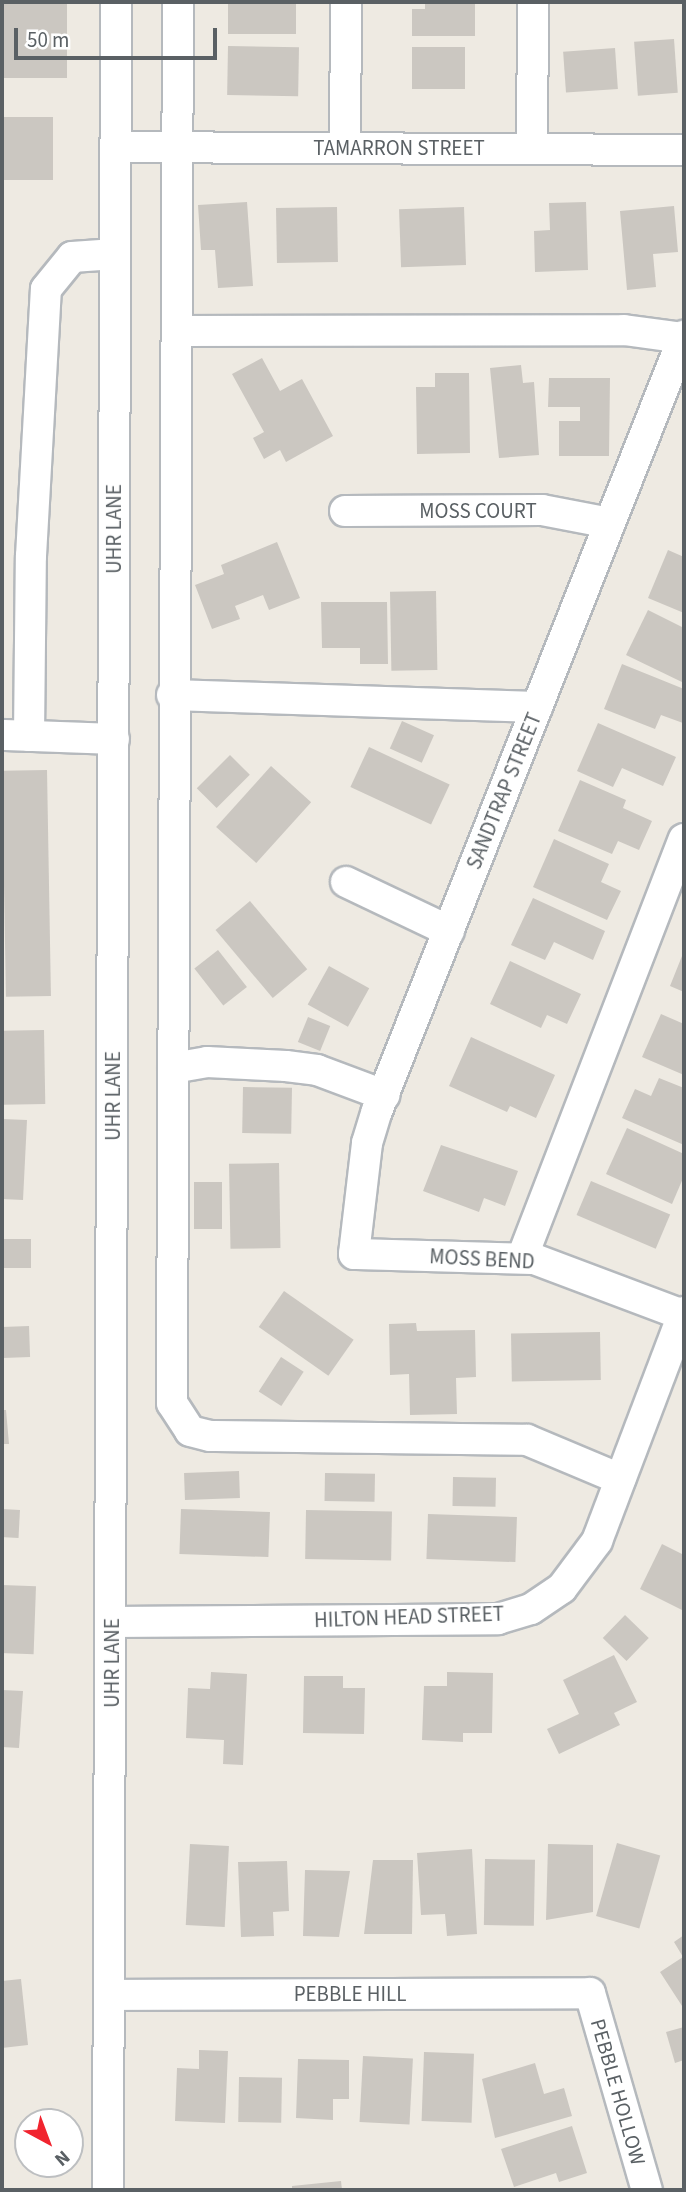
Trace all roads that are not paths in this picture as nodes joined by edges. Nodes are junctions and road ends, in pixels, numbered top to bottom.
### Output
1 (116, 2) edge
2 (178, 2) edge
3 (346, 2) edge
4 (533, 2) edge
5 (115, 147) junction
6 (179, 147) junction
7 (345, 147) junction
8 (532, 149) junction
9 (684, 150) edge
10 (115, 254) junction
11 (177, 331) junction
12 (684, 337) edge
13 (345, 511) dead end
14 (610, 523) junction
15 (172, 695) junction
16 (537, 707) junction
17 (15, 735) edge
18 (114, 739) junction
19 (684, 839) edge
20 (345, 882) dead end
21 (449, 931) junction
22 (173, 1068) junction
23 (384, 1095) junction
24 (354, 1254) joint
25 (522, 1258) junction
26 (684, 1314) edge
27 (620, 1479) junction
28 (112, 1622) junction
29 (590, 1993) joint
30 (111, 1995) junction
31 (108, 2190) edge
32 (647, 2190) edge

1 - 5 street, UHR LANE
2 - 6 street
3 - 7 street
4 - 8 street
5 - 6 street, TAMARRON STREET
5 - 10 street, UHR LANE
6 - 7 street, TAMARRON STREET
6 - 11 street
7 - 8 street, TAMARRON STREET
8 - 9 street, TAMARRON STREET
10 - 17 street
10 - 18 street, UHR LANE
11 - 12 street
11 - 15 street
12 - 14 street, SANDTRAP STREET
13 - 14 street, MOSS COURT
14 - 16 street, SANDTRAP STREET
15 - 16 street
15 - 22 street
16 - 21 street, SANDTRAP STREET
17 - 18 street
18 - 28 street, UHR LANE
19 - 25 street
20 - 21 street
21 - 23 street, SANDTRAP STREET
22 - 23 street
22 - 27 street
23 - 24 street, SANDTRAP STREET
24 - 25 street, MOSS BEND
25 - 26 street, MOSS BEND
26 - 27 street, HILTON HEAD STREET
27 - 28 street, HILTON HEAD STREET
28 - 30 street, UHR LANE
29 - 30 street, PEBBLE HILL
29 - 32 street, PEBBLE HOLLOW
30 - 31 street, UHR LANE

